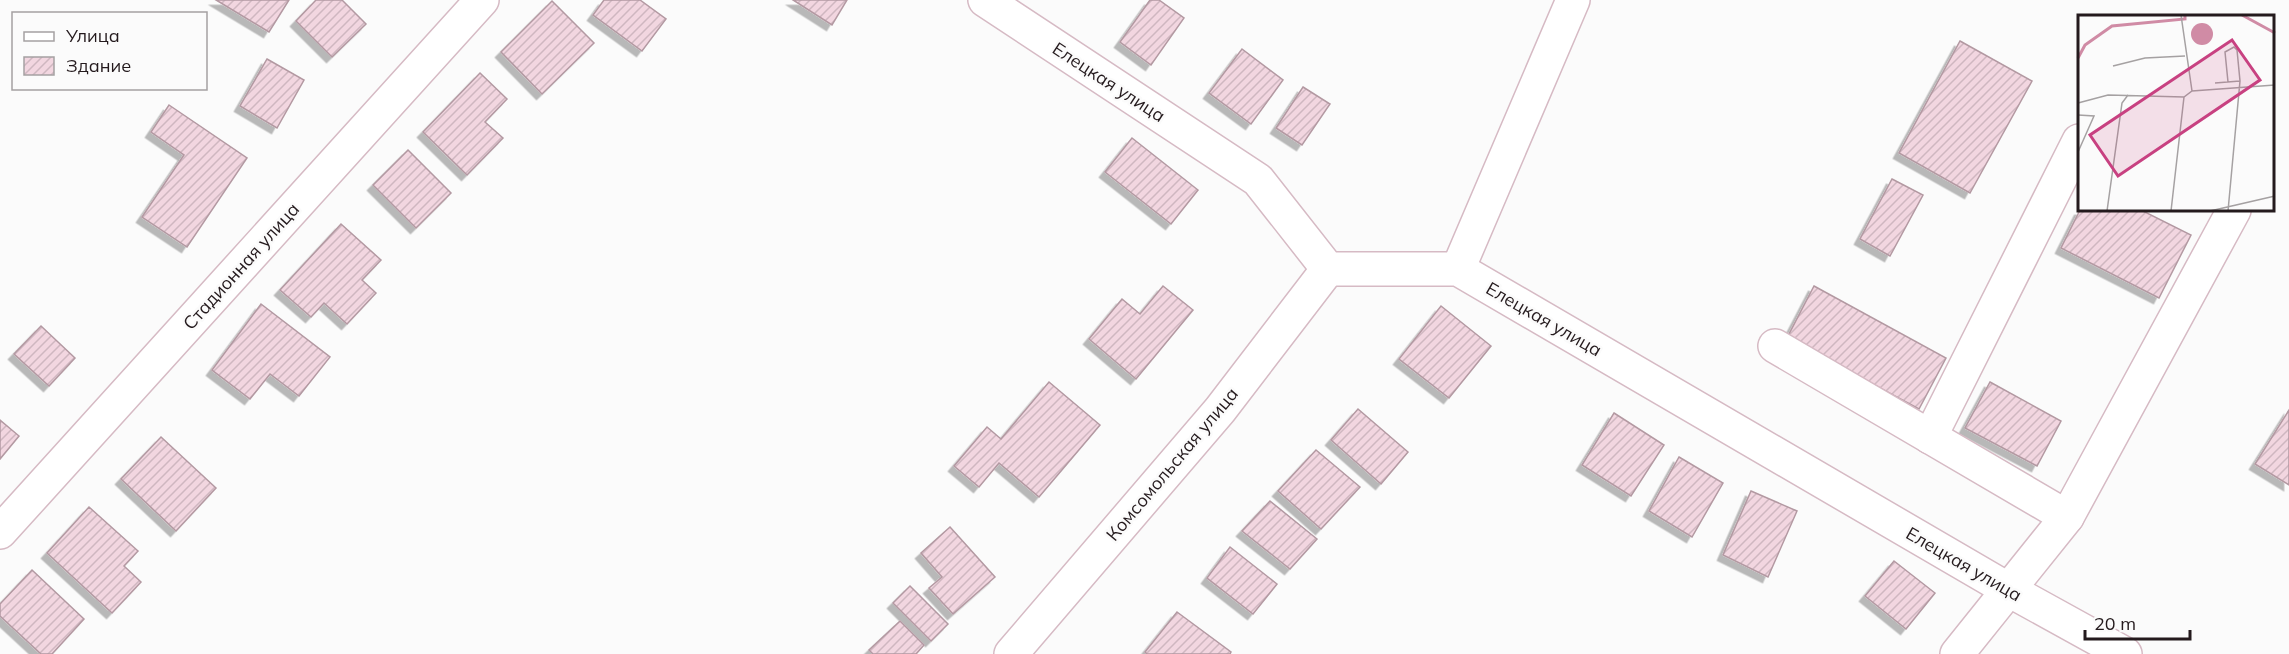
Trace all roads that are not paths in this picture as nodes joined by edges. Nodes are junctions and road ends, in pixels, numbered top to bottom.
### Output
1 (482, 0) edge
2 (985, 0) edge
3 (1573, 0) edge
4 (2078, 143) edge
5 (2233, 212) edge
6 (1328, 269) junction
7 (1458, 269) junction
8 (1775, 346) dead end
9 (1930, 437) junction
10 (2067, 517) junction
11 (0, 532) edge
12 (2009, 590) junction
13 (1011, 654) edge
14 (1956, 654) edge
15 (2124, 654) edge

1 - 11 street, Стадионная улица
2 - 6 street, Елецкая улица
3 - 7 street
4 - 9 street
5 - 10 street
6 - 7 street
6 - 13 street, Комсомольская улица
7 - 12 street, Елецкая улица
8 - 9 street
9 - 10 street
10 - 12 street
12 - 14 street
12 - 15 street, Елецкая улица

